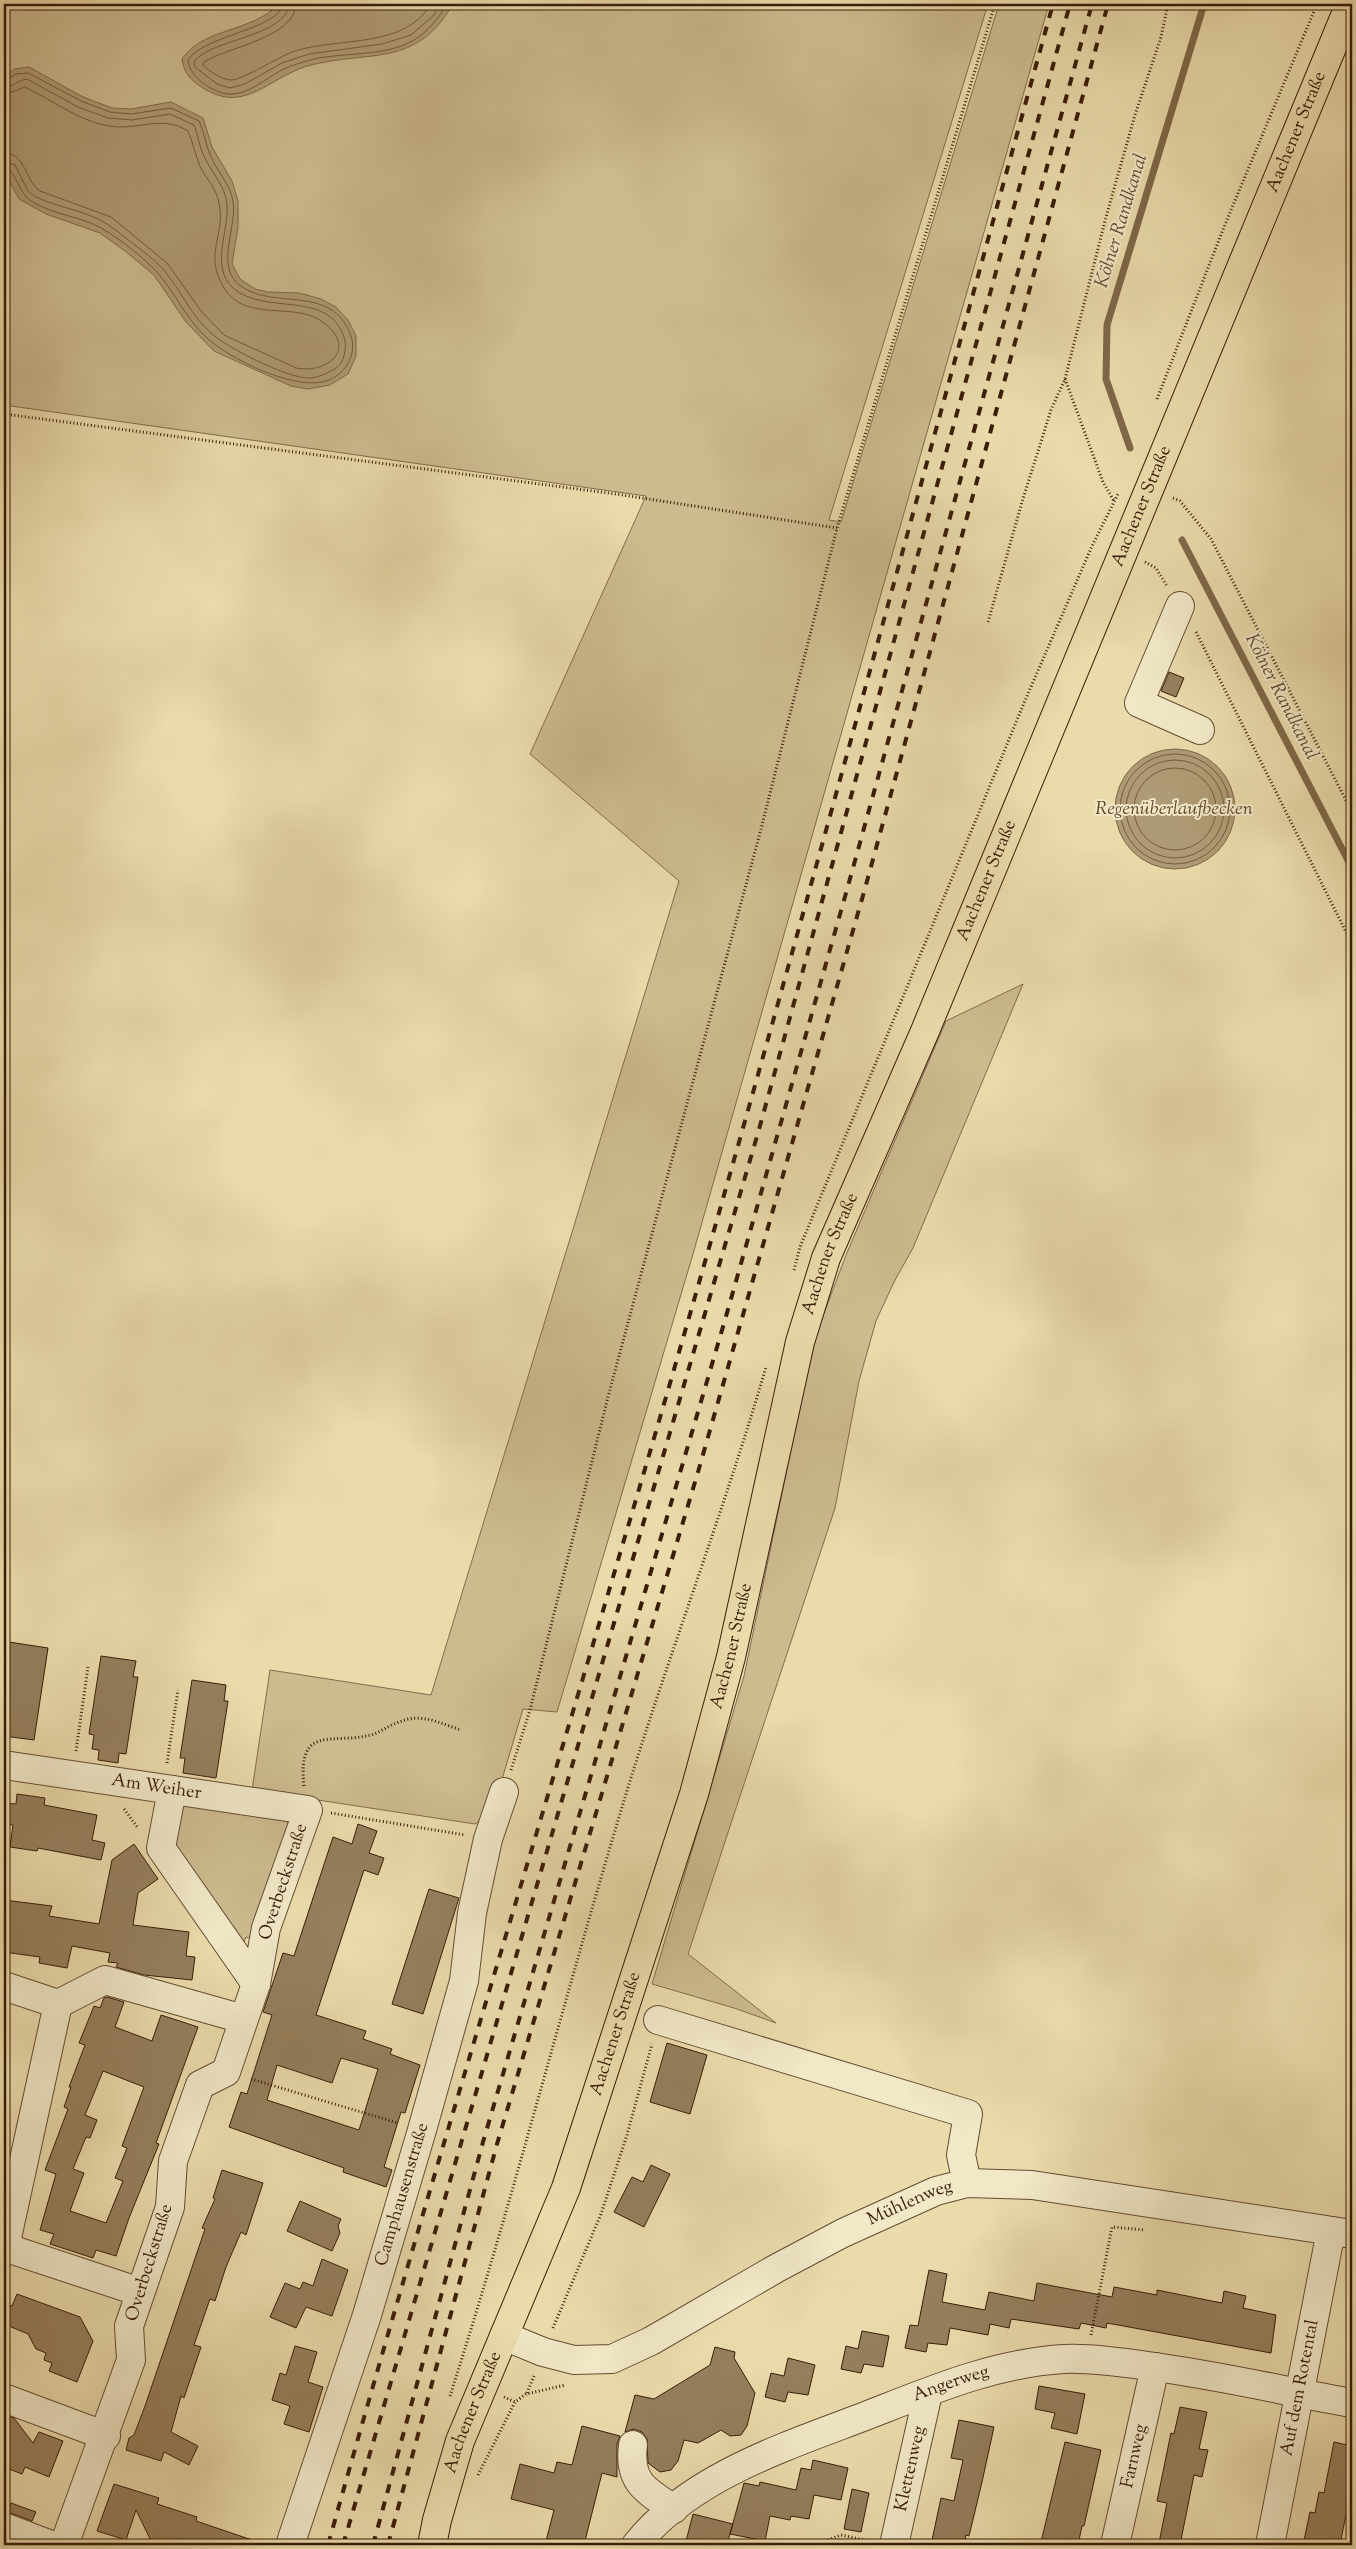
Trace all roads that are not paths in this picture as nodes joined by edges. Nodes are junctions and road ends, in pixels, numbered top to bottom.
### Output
1 (1350, 4) edge
2 (1180, 606) road end
3 (1200, 730) dead end
4 (4, 1765) edge
5 (168, 1790) junction
6 (504, 1792) road end
7 (305, 1809) joint
8 (256, 1984) junction
9 (4, 1986) edge
10 (58, 2004) junction
11 (243, 2019) junction
12 (658, 2020) road end
13 (967, 2183) junction
14 (1342, 2232) edge
15 (5, 2247) edge
16 (140, 2292) junction
17 (504, 2336) junction
18 (1155, 2367) junction
19 (928, 2393) junction
20 (1300, 2394) junction
21 (4, 2398) edge
22 (1352, 2403) edge
23 (106, 2436) junction
24 (633, 2445) dead end
25 (674, 2509) junction
26 (4, 2527) edge
27 (67, 2543) edge
28 (882, 2543) edge
29 (290, 2545) edge
30 (432, 2545) edge
31 (636, 2545) edge
32 (1115, 2545) edge
33 (1270, 2545) edge

1 - 17 main road, Aachener Straße
2 - 3 street
4 - 5 street, Am Weiher
5 - 7 street, Am Weiher
5 - 8 street
6 - 29 street, Camphausenstraße
7 - 8 street, Overbeckstraße
8 - 11 street, Overbeckstraße
9 - 10 street
10 - 11 street
10 - 15 street
11 - 16 street, Overbeckstraße
12 - 13 street
13 - 14 street, Mühlenweg
13 - 17 street, Mühlenweg
14 - 20 street, Auf dem Rotental
15 - 16 street
16 - 23 street, Overbeckstraße
17 - 30 main road, Aachener Straße
18 - 19 street, Angerweg
18 - 20 street, Angerweg
18 - 32 street, Farnweg
19 - 25 street, Angerweg
19 - 28 street, Klettenweg
20 - 22 street, Angerweg
20 - 33 street, Auf dem Rotental
21 - 23 street
23 - 27 street, Overbeckstraße
24 - 25 street
25 - 31 street, Angerweg
26 - 27 street, Overbeckstraße

